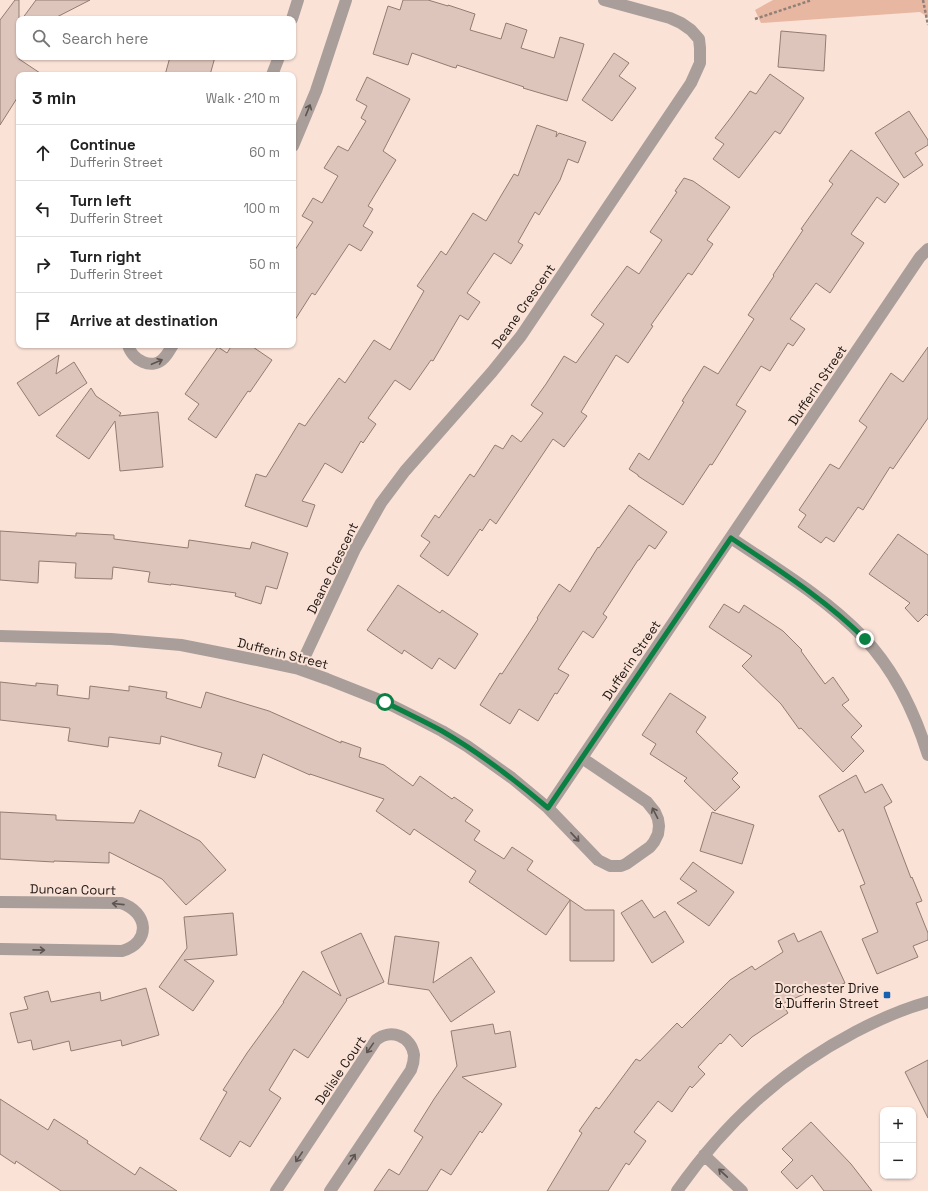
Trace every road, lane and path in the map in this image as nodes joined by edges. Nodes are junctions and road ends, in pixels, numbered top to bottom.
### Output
1 (298, 0) edge
2 (346, 0) edge
3 (604, 0) edge
4 (812, 0) edge
5 (923, 0) edge
6 (293, 16) edge
7 (755, 19) dead end
8 (928, 25) edge
9 (278, 60) edge
10 (273, 72) edge
11 (296, 139) edge
12 (928, 249) edge
13 (129, 348) edge
14 (171, 348) edge
15 (731, 538) junction
16 (0, 636) edge
17 (299, 669) junction
18 (928, 755) edge
19 (582, 758) junction
20 (548, 808) junction
21 (0, 902) edge
22 (0, 949) edge
23 (928, 1002) edge
24 (704, 1155) junction
25 (276, 1191) edge
26 (330, 1191) edge
27 (677, 1191) edge
28 (742, 1191) edge

1 - 6 street
11 -> 2 street
3 - 17 street, Deane Crescent
4 - 7 path
5 - 8 path
9 - 10 street
12 - 15 street, Dufferin Street
13 -> 14 street
15 - 18 street
15 - 19 street, Dufferin Street
16 - 17 street, Dufferin Street
17 - 20 street, Dufferin Street
19 - 20 street, Dufferin Street
20 -> 19 street, Dufferin Street
22 -> 21 street, Duncan Court
23 - 24 street
24 - 27 street
28 -> 24 street
26 -> 25 street, Delisle Court

